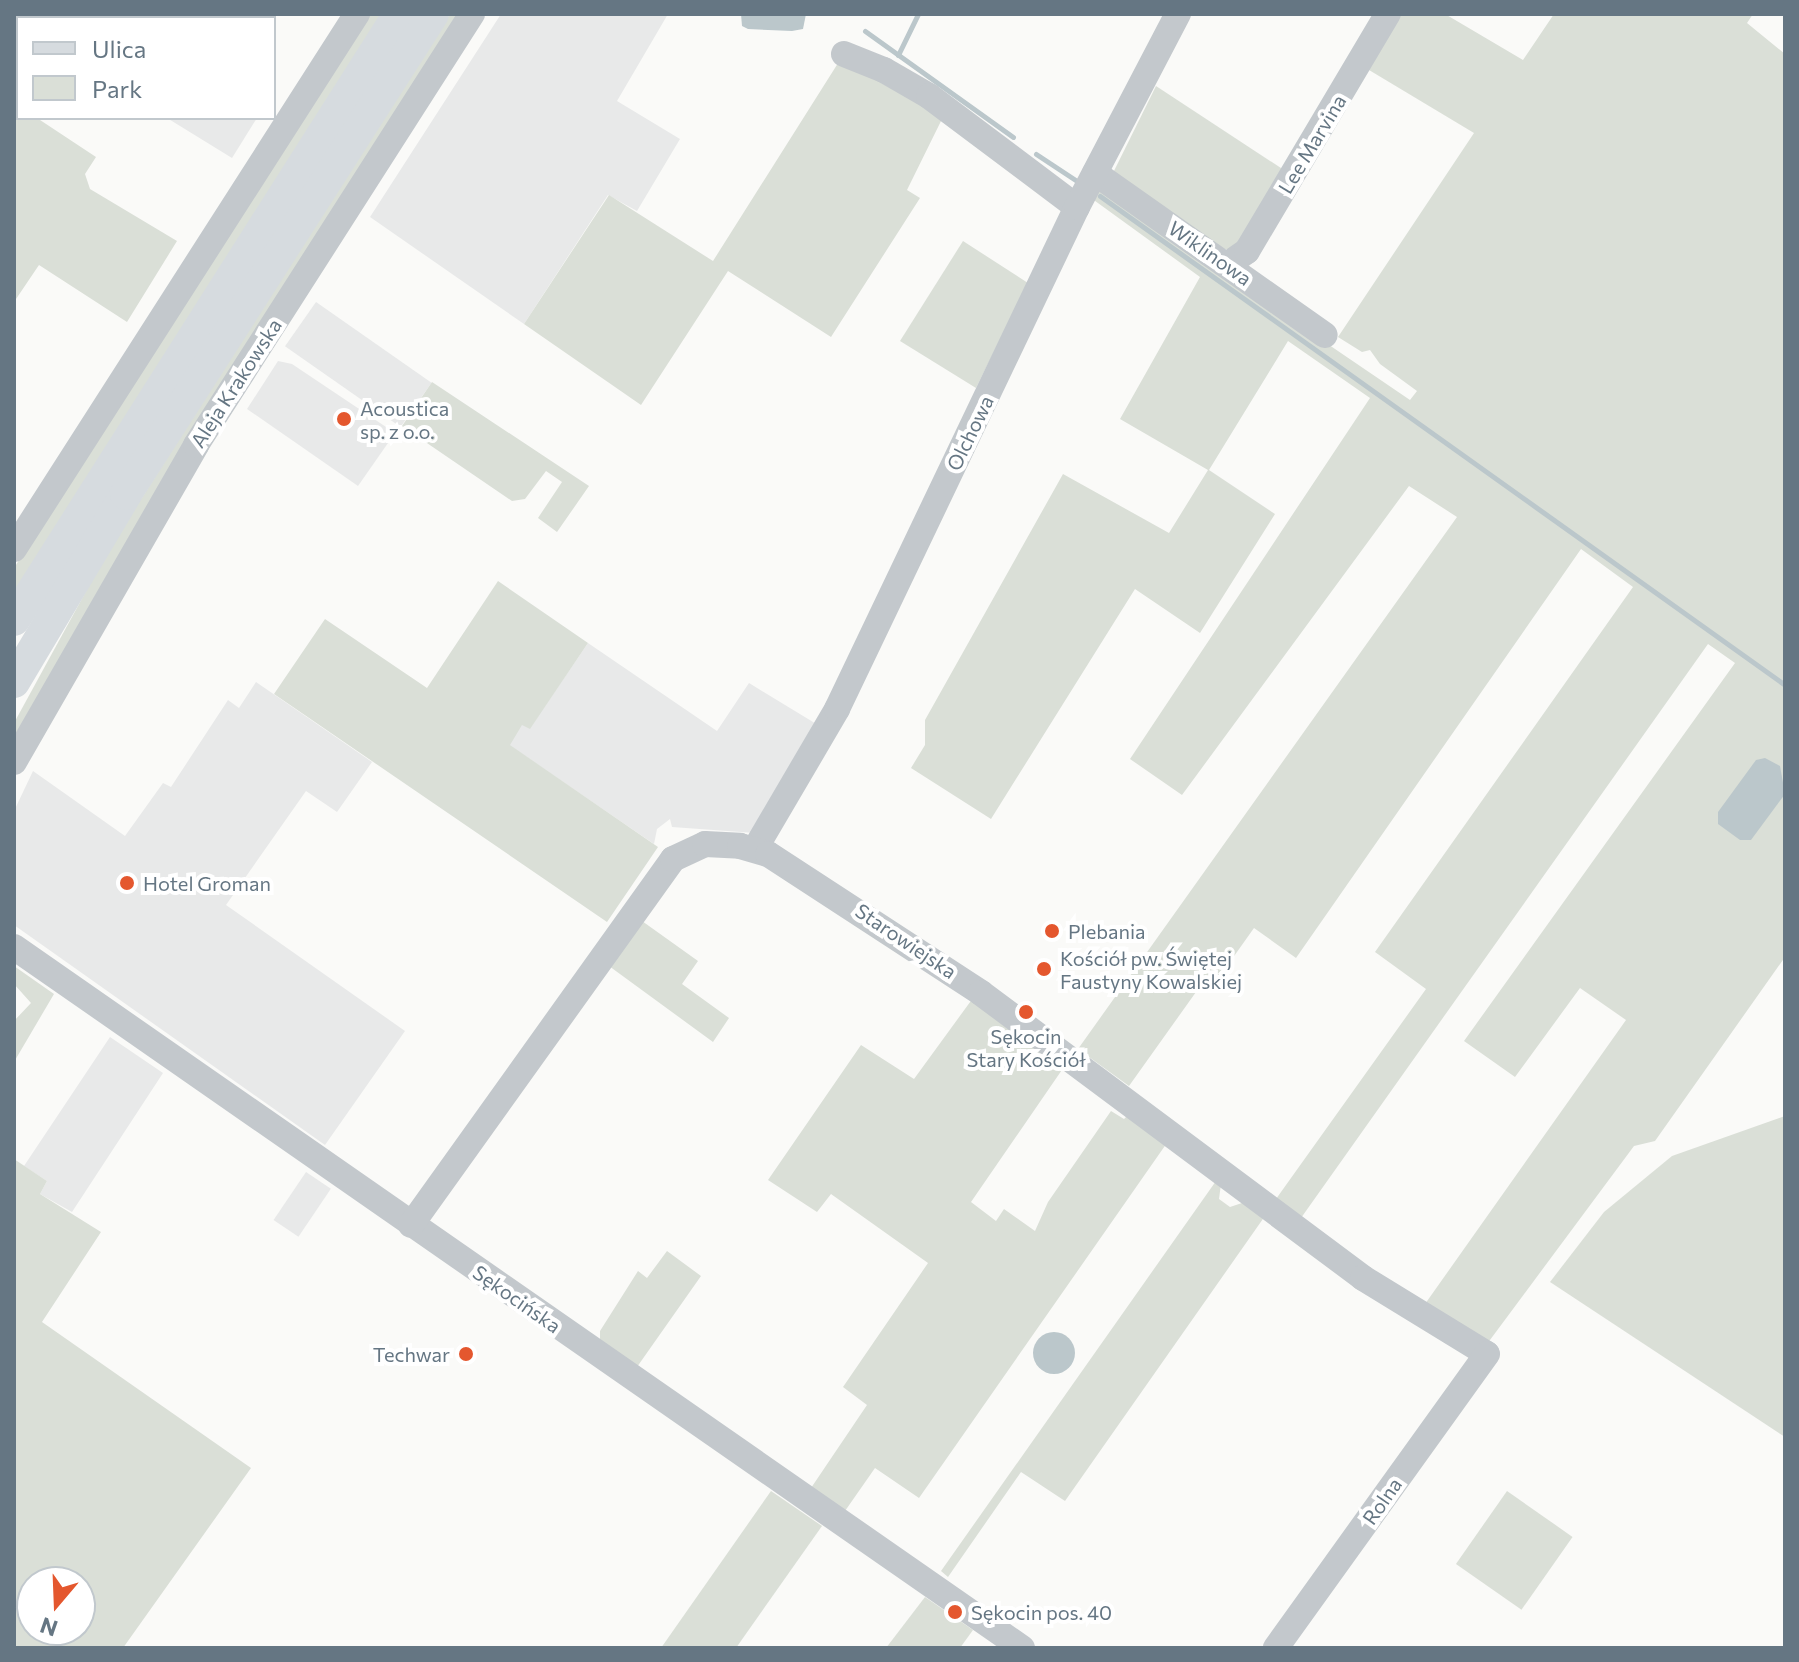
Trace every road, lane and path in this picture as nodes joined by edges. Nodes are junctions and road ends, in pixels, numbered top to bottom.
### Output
1 (357, 14) edge
2 (399, 14) edge
3 (433, 14) edge
4 (472, 14) edge
5 (1178, 14) edge
6 (1388, 14) edge
7 (844, 54) dead end
8 (1095, 173) junction
9 (1077, 207) junction
10 (1227, 265) junction
11 (1325, 335) dead end
12 (14, 549) edge
13 (14, 620) edge
14 (14, 682) edge
15 (14, 762) edge
16 (755, 849) junction
17 (14, 947) edge
18 (411, 1225) junction
19 (1487, 1354) joint
20 (1022, 1648) edge
21 (1276, 1648) edge

1 - 12 street
2 - 13 main road
3 - 14 main road, Aleja Krakowska
4 - 15 street, Aleja Krakowska
5 - 8 street, Olchowa
6 - 10 street, Lee Marvina
7 - 9 street
8 - 9 street, Olchowa
8 - 10 street, Wiklinowa
9 - 16 street, Olchowa
10 - 11 street, Wiklinowa
16 - 18 street, Starowiejska
16 - 19 street, Starowiejska
17 - 18 street, Sękocińska
18 - 20 street, Sękocińska
19 - 21 street, Rolna

